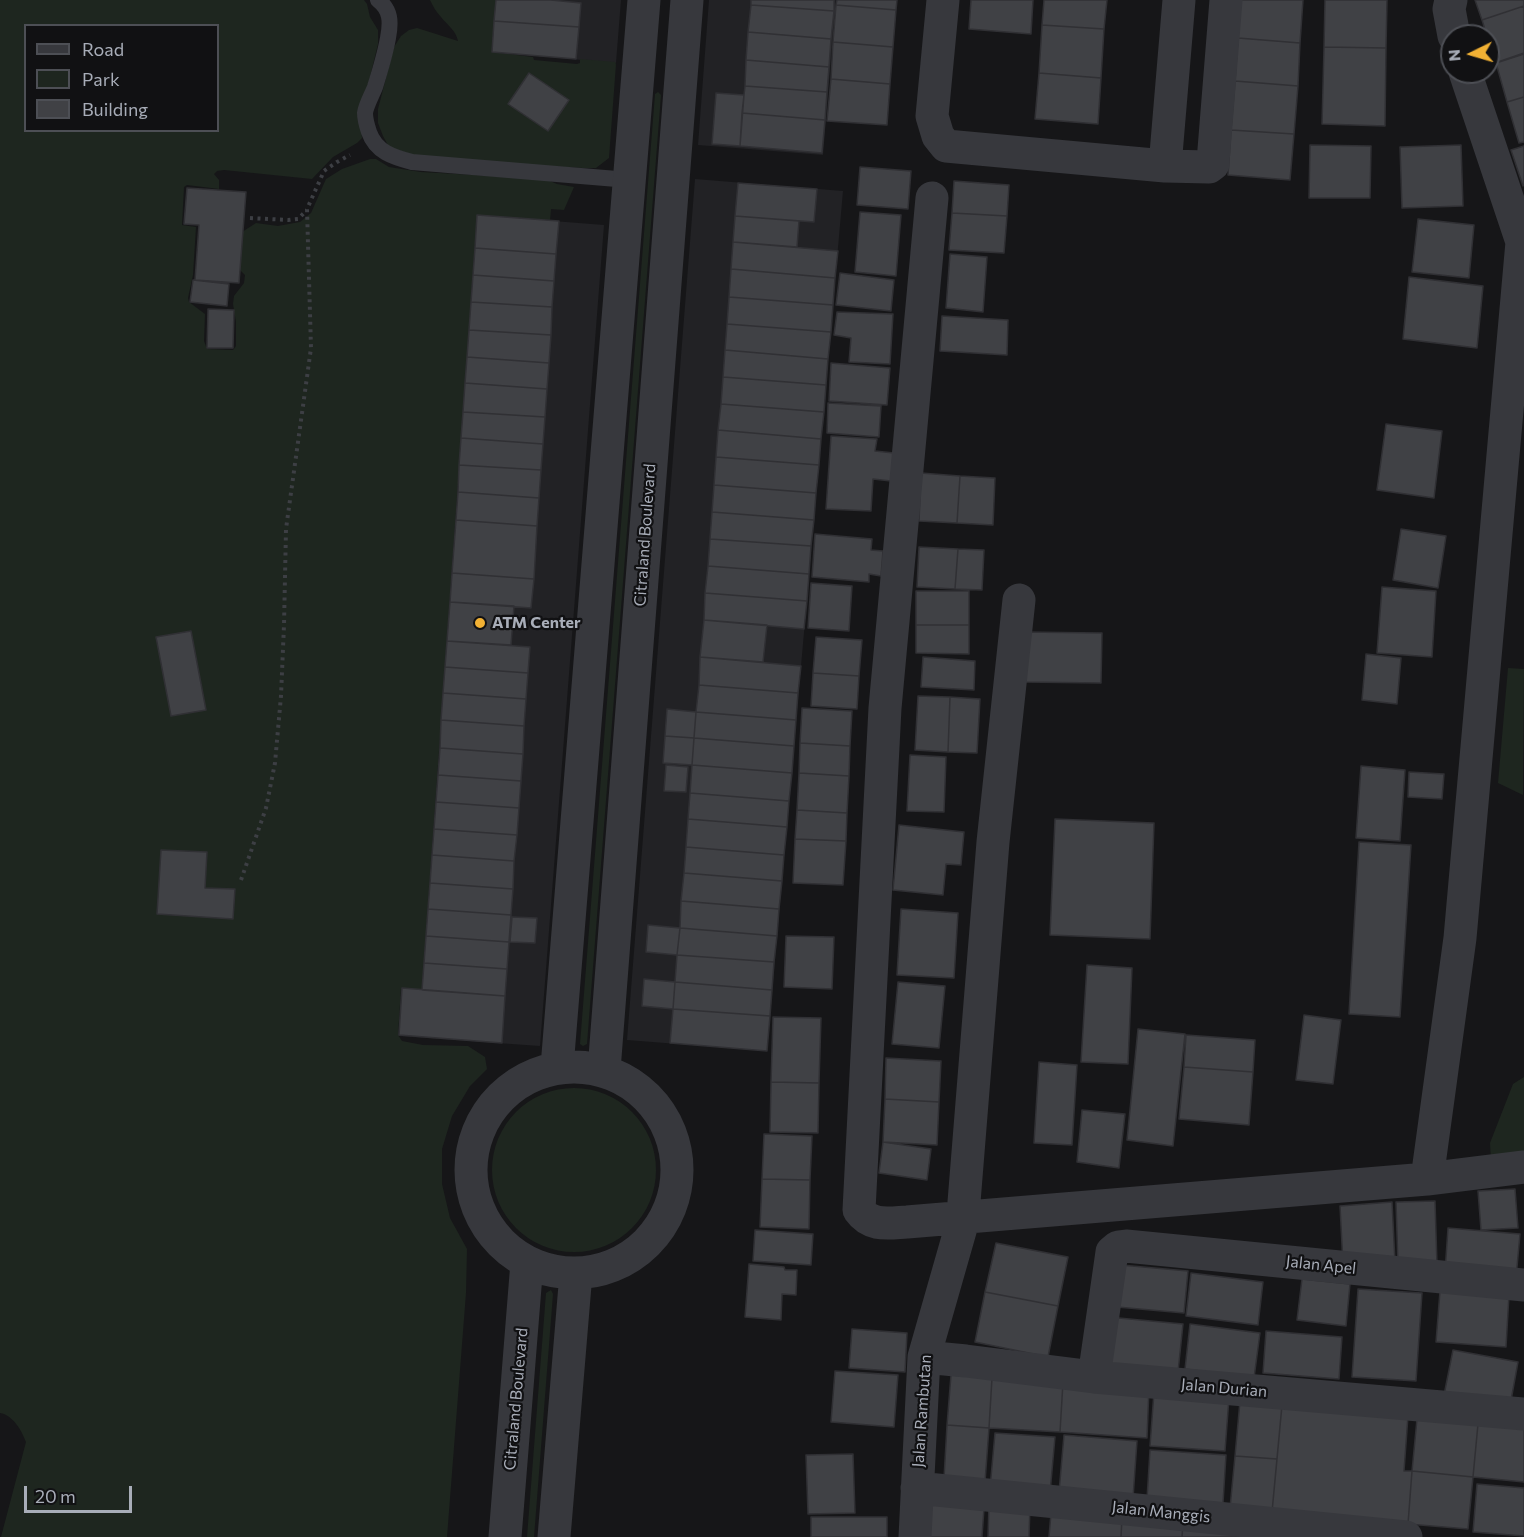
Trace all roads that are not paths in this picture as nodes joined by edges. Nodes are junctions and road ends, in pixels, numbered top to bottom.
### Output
1 (378, 0) edge
2 (644, 0) edge
3 (687, 0) edge
4 (943, 0) edge
5 (1179, 0) edge
6 (1226, 0) edge
7 (1451, 0) edge
8 (1452, 24) edge
9 (639, 62) junction
10 (682, 65) junction
11 (1469, 84) edge
12 (1165, 166) junction
13 (629, 180) junction
14 (932, 198) dead end
15 (1523, 242) edge
16 (1019, 600) dead end
17 (557, 1067) junction
18 (604, 1070) junction
19 (1524, 1167) edge
20 (1427, 1179) junction
21 (964, 1217) junction
22 (527, 1262) junction
23 (576, 1273) junction
24 (1524, 1285) edge
25 (924, 1357) junction
26 (1094, 1377) junction
27 (1524, 1414) edge
28 (916, 1488) junction
29 (505, 1537) edge
30 (554, 1537) edge
31 (915, 1537) edge
32 (1406, 1537) edge

1 - 13 lane
2 - 9 street
3 - 10 street, Citraland Boulevard
4 - 12 street
5 - 12 street
6 - 12 street
7 - 8 street
9 - 10 street
9 - 13 street
10 - 18 street, Citraland Boulevard
11 - 15 street
13 - 17 street
14 - 21 street
15 - 20 street
16 - 21 street, Jalan Rambutan
17 - 18 street
17 - 22 street
18 - 23 street
19 - 20 street
20 - 21 street
21 - 25 street, Jalan Rambutan
22 - 23 street
22 - 29 street, Citraland Boulevard
23 - 30 street
24 - 26 street, Jalan Apel
25 - 26 street, Jalan Durian
25 - 28 street, Jalan Rambutan
26 - 27 street, Jalan Durian
28 - 31 street, Jalan Rambutan
28 - 32 street, Jalan Manggis

